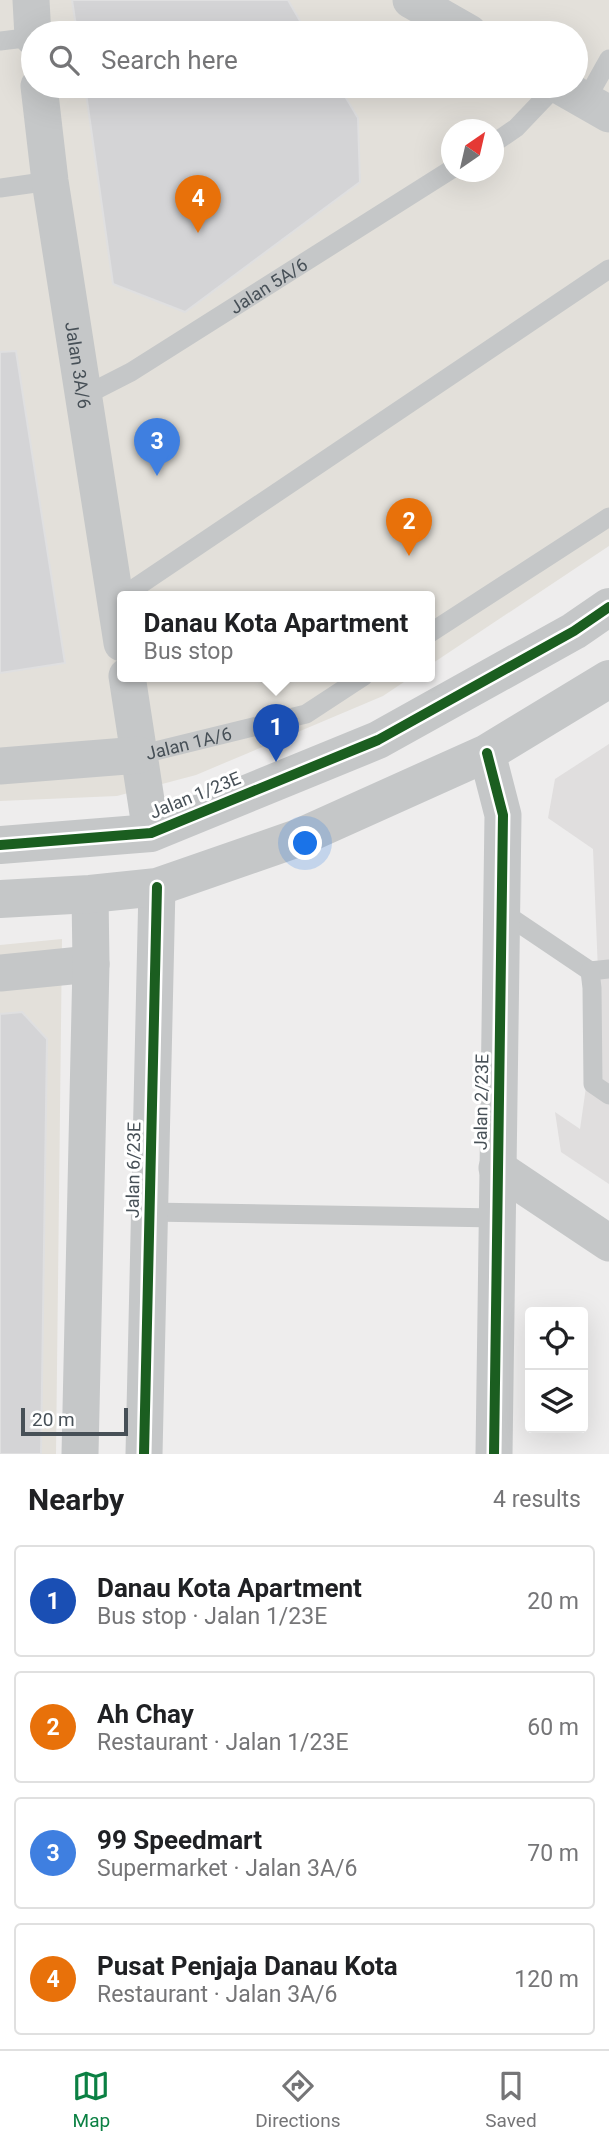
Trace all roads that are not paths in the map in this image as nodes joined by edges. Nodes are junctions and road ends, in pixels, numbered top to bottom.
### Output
1 (31, 0) edge
2 (411, 0) edge
3 (32, 21) edge
4 (448, 21) edge
5 (21, 38) edge
6 (0, 41) edge
7 (609, 59) edge
8 (588, 84) edge
9 (40, 98) edge
10 (574, 98) edge
11 (504, 136) edge
12 (441, 176) edge
13 (50, 181) junction
14 (0, 188) edge
15 (609, 269) edge
16 (84, 396) junction
17 (609, 517) edge
18 (119, 591) edge
19 (130, 591) edge
20 (609, 607) edge
21 (435, 630) edge
22 (609, 679) edge
23 (128, 682) edge
24 (355, 682) edge
25 (487, 753) junction
26 (139, 755) junction
27 (0, 766) edge
28 (151, 832) junction
29 (0, 845) edge
30 (157, 887) junction
31 (90, 894) junction
32 (0, 899) edge
33 (501, 911) junction
34 (91, 964) junction
35 (0, 973) edge
36 (597, 976) edge
37 (609, 999) edge
38 (609, 1095) edge
39 (497, 1168) junction
40 (149, 1212) junction
41 (497, 1218) junction
42 (609, 1243) edge
43 (80, 1454) edge
44 (144, 1454) edge
45 (495, 1454) edge

1 - 3 street
2 - 4 street
5 - 6 lane
7 - 8 lane
9 - 13 street, Jalan 3A/6
10 - 11 lane
12 - 16 lane, Jalan 5A/6
13 - 14 lane
13 - 16 street, Jalan 3A/6
15 - 19 lane
16 - 18 street, Jalan 3A/6
17 - 21 lane
20 - 28 street, Jalan 1/23E
22 - 25 street
23 - 26 street
24 - 26 lane, Jalan 1A/6
25 - 30 street
25 - 33 street, Jalan 2/23E
26 - 27 street, Jalan 1A/6
26 - 28 street
28 - 29 street, Jalan 1/23E
30 - 31 street
30 - 40 street, Jalan 6/23E
31 - 32 street
31 - 34 street
33 - 36 lane
33 - 39 street, Jalan 2/23E
34 - 35 street
34 - 43 street
36 - 37 lane
36 - 38 lane
39 - 41 street, Jalan 2/23E
39 - 42 street
40 - 41 lane
40 - 44 street, Jalan 6/23E
41 - 45 street, Jalan 2/23E

